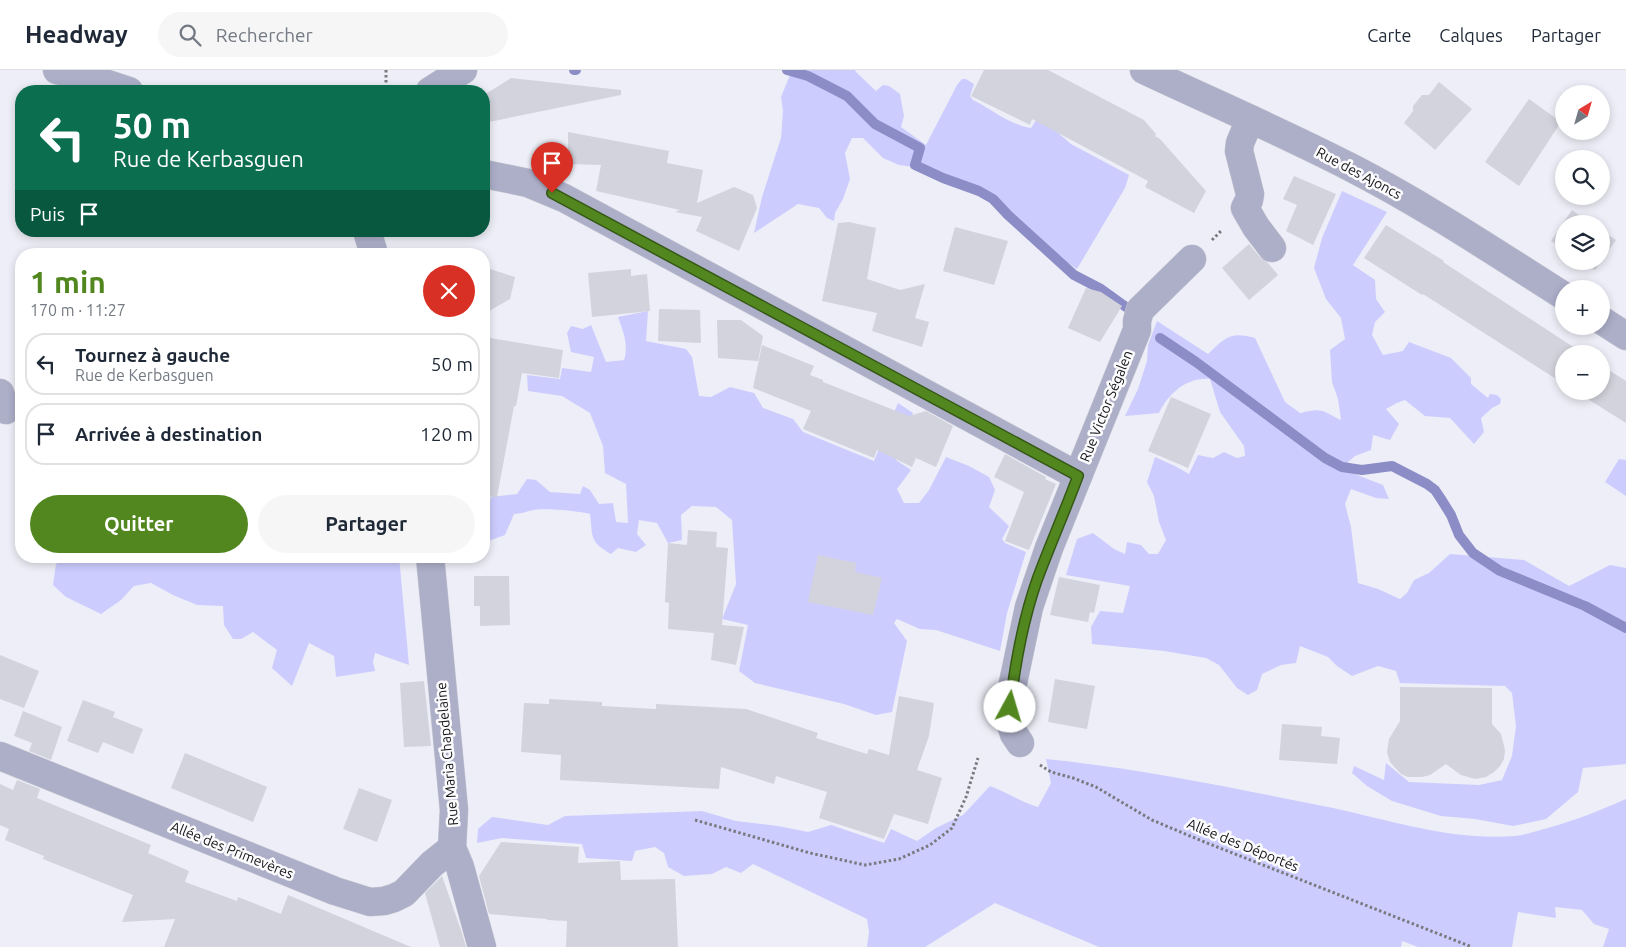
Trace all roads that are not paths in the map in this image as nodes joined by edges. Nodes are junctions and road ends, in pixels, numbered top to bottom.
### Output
1 (57, 70) edge
2 (463, 70) edge
3 (1144, 70) edge
4 (111, 85) edge
5 (439, 85) edge
6 (1250, 119) junction
7 (490, 175) edge
8 (1272, 248) dead end
9 (1192, 259) road end
10 (1555, 290) edge
11 (1610, 326) edge
12 (1626, 336) edge
13 (1078, 476) junction
14 (431, 563) edge
15 (1020, 743) road end
16 (0, 756) edge
17 (452, 848) junction
18 (482, 947) edge

1 - 4 street
2 - 5 street
3 - 6 street, Rue des Ajoncs
6 - 8 street
6 - 10 street, Rue des Ajoncs
7 - 13 street
9 - 13 street, Rue Victor Ségalen
11 - 12 street
13 - 15 street, Rue Victor Ségalen
14 - 17 street, Rue Maria Chapdelaine
16 - 17 street, Allée des Primevères
17 - 18 street, Rue Maria Chapdelaine

